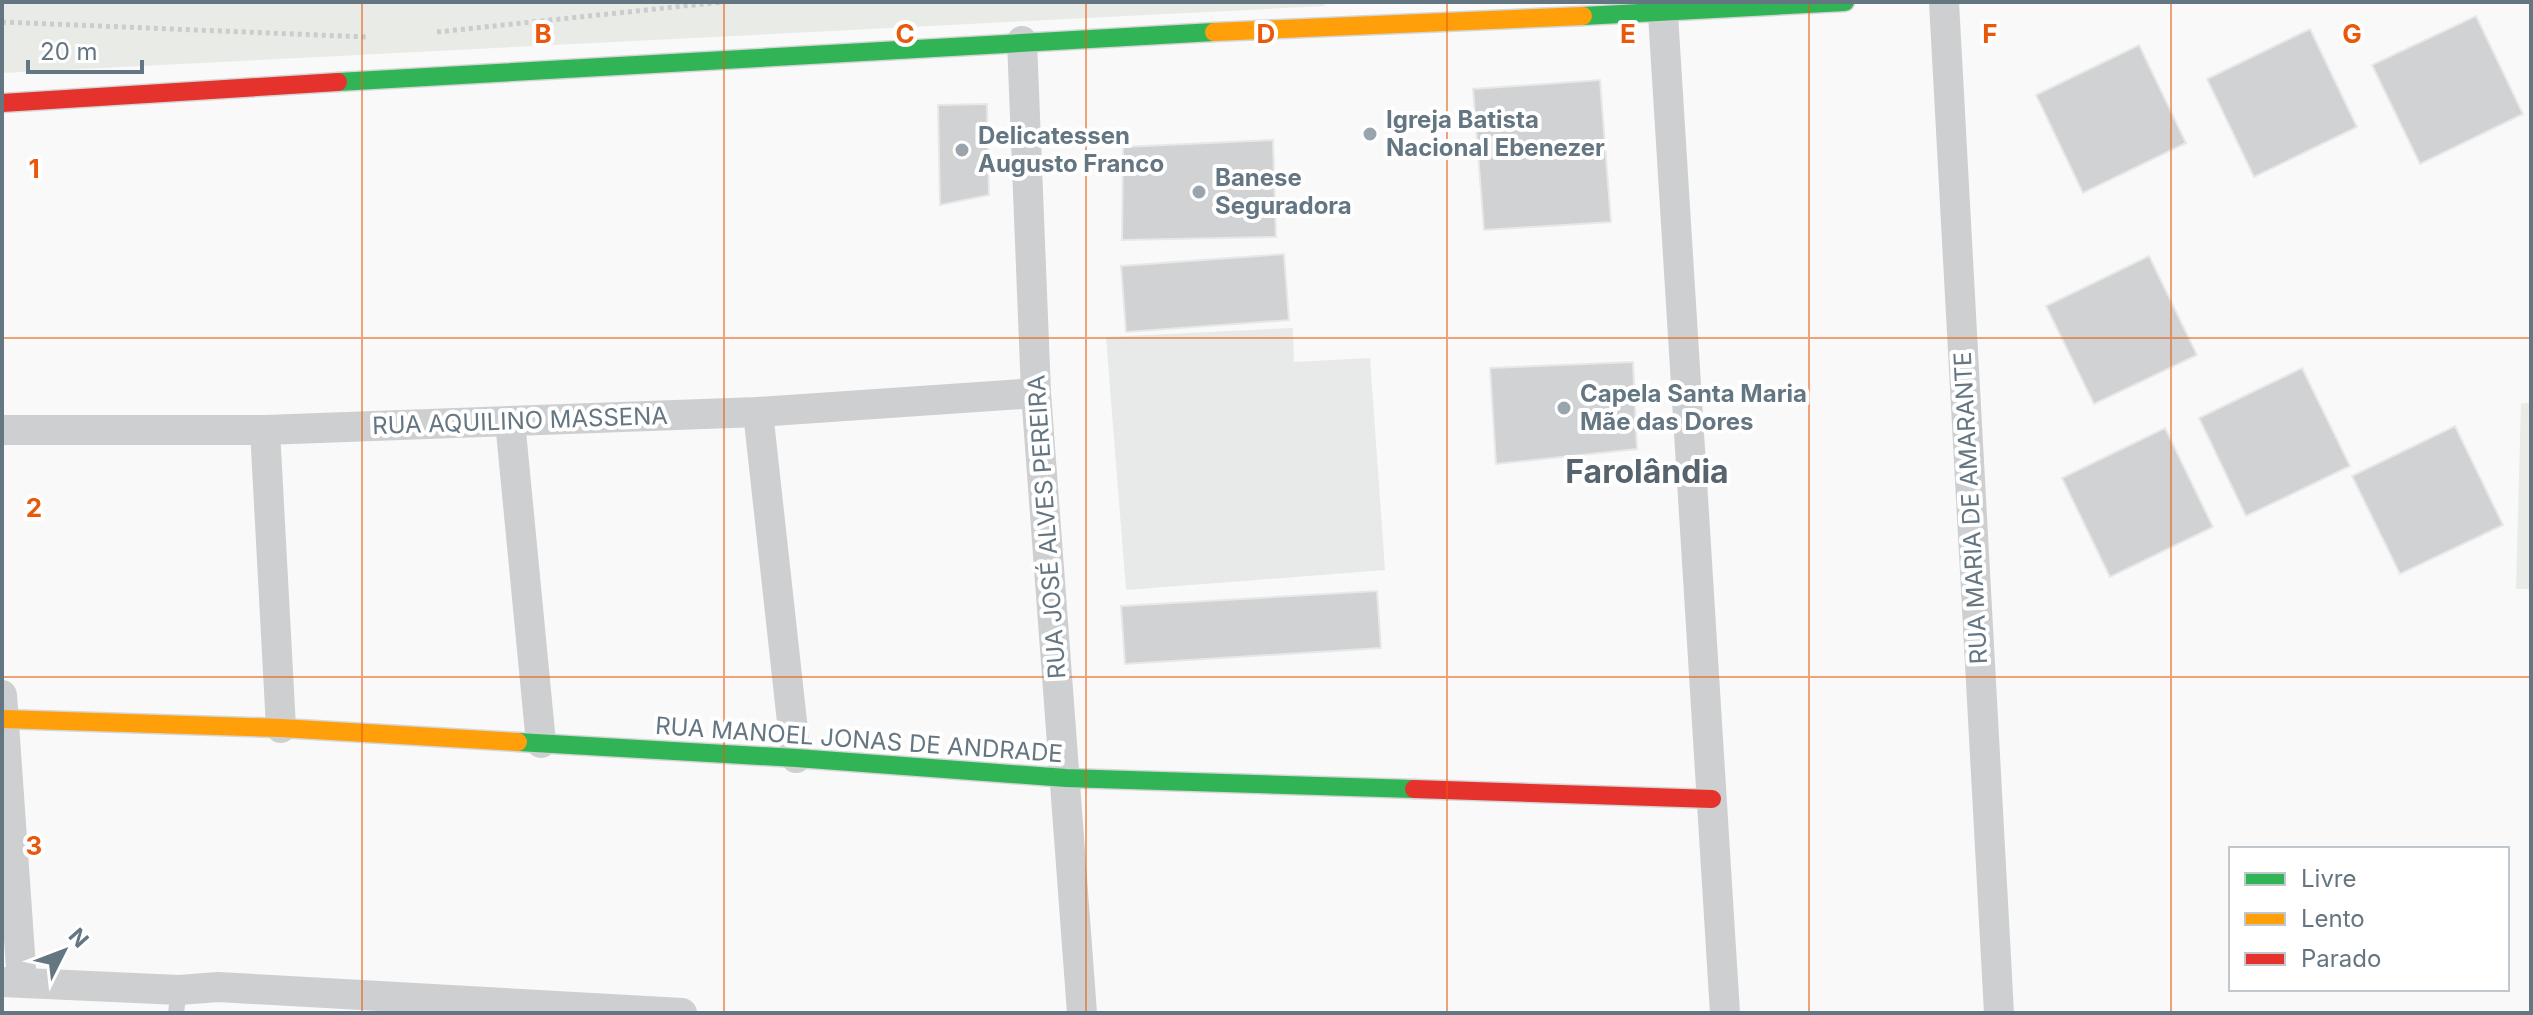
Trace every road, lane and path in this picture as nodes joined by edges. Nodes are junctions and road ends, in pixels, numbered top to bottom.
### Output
1 (722, 2) edge
2 (1382, 2) edge
3 (1845, 2) edge
4 (1944, 2) edge
5 (1663, 14) junction
6 (2, 22) edge
7 (1384, 23) junction
8 (431, 33) dead end
9 (369, 37) dead end
10 (1022, 41) junction
11 (2, 103) edge
12 (1036, 393) junction
13 (758, 412) junction
14 (510, 421) junction
15 (2, 430) edge
16 (265, 430) junction
17 (2, 695) edge
18 (3, 719) edge
19 (281, 728) junction
20 (541, 743) junction
21 (796, 758) junction
22 (1066, 778) junction
23 (1712, 799) junction
24 (12, 982) edge
25 (178, 1002) edge
26 (682, 1013) edge
27 (1082, 1013) edge
28 (1725, 1013) edge
29 (1999, 1013) edge

1 - 8 path
2 - 7 main road
3 - 5 main road
4 - 29 street, RUA MARIA DE AMARANTE
5 - 7 main road
5 - 23 street
6 - 9 path
7 - 10 main road
10 - 11 main road
10 - 12 street, RUA JOSÉ ALVES PEREIRA
12 - 13 street, RUA AQUILINO MASSENA
12 - 22 street, RUA JOSÉ ALVES PEREIRA
13 - 14 street, RUA AQUILINO MASSENA
13 - 21 street
14 - 16 street, RUA AQUILINO MASSENA
14 - 20 street
15 - 16 street, RUA AQUILINO MASSENA
16 - 19 street
17 - 18 street
18 - 19 main road, RUA MANOEL JONAS DE ANDRADE
18 - 24 street
19 - 20 main road, RUA MANOEL JONAS DE ANDRADE
20 - 21 main road, RUA MANOEL JONAS DE ANDRADE
21 - 22 main road, RUA MANOEL JONAS DE ANDRADE
22 - 23 main road, RUA MANOEL JONAS DE ANDRADE
22 - 27 street, RUA JOSÉ ALVES PEREIRA
23 - 28 street
24 - 25 street
25 - 26 street

